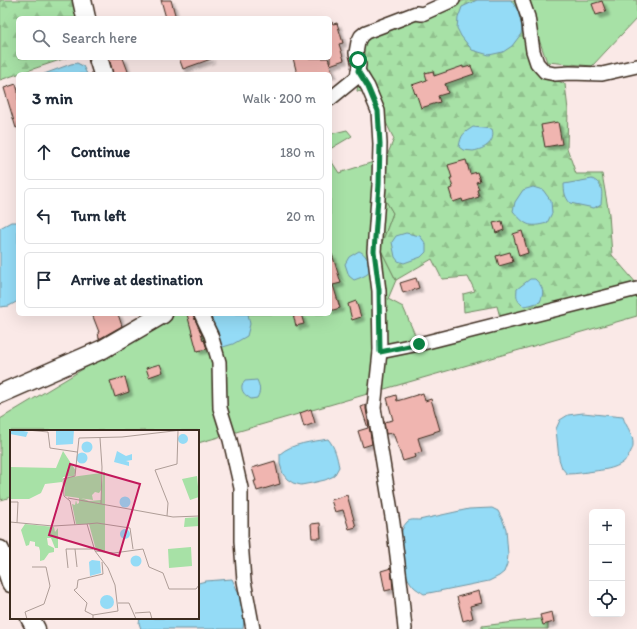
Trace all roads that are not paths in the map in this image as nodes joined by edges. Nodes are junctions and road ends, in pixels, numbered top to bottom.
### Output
1 (82, 0) edge
2 (453, 0) edge
3 (522, 0) edge
4 (86, 16) edge
5 (99, 60) edge
6 (637, 66) edge
7 (358, 71) junction
8 (102, 72) edge
9 (332, 96) edge
10 (637, 289) edge
11 (160, 316) edge
12 (202, 316) edge
13 (380, 352) junction
14 (0, 394) edge
15 (0, 550) edge
16 (10, 580) edge
17 (31, 619) edge
18 (36, 629) edge
19 (253, 629) edge
20 (405, 629) edge

1 - 4 street
2 - 7 street
3 - 6 street
5 - 8 street
7 - 9 street
7 - 13 street
10 - 13 street
11 - 14 street
12 - 19 street
13 - 20 street
15 - 16 street
17 - 18 street

